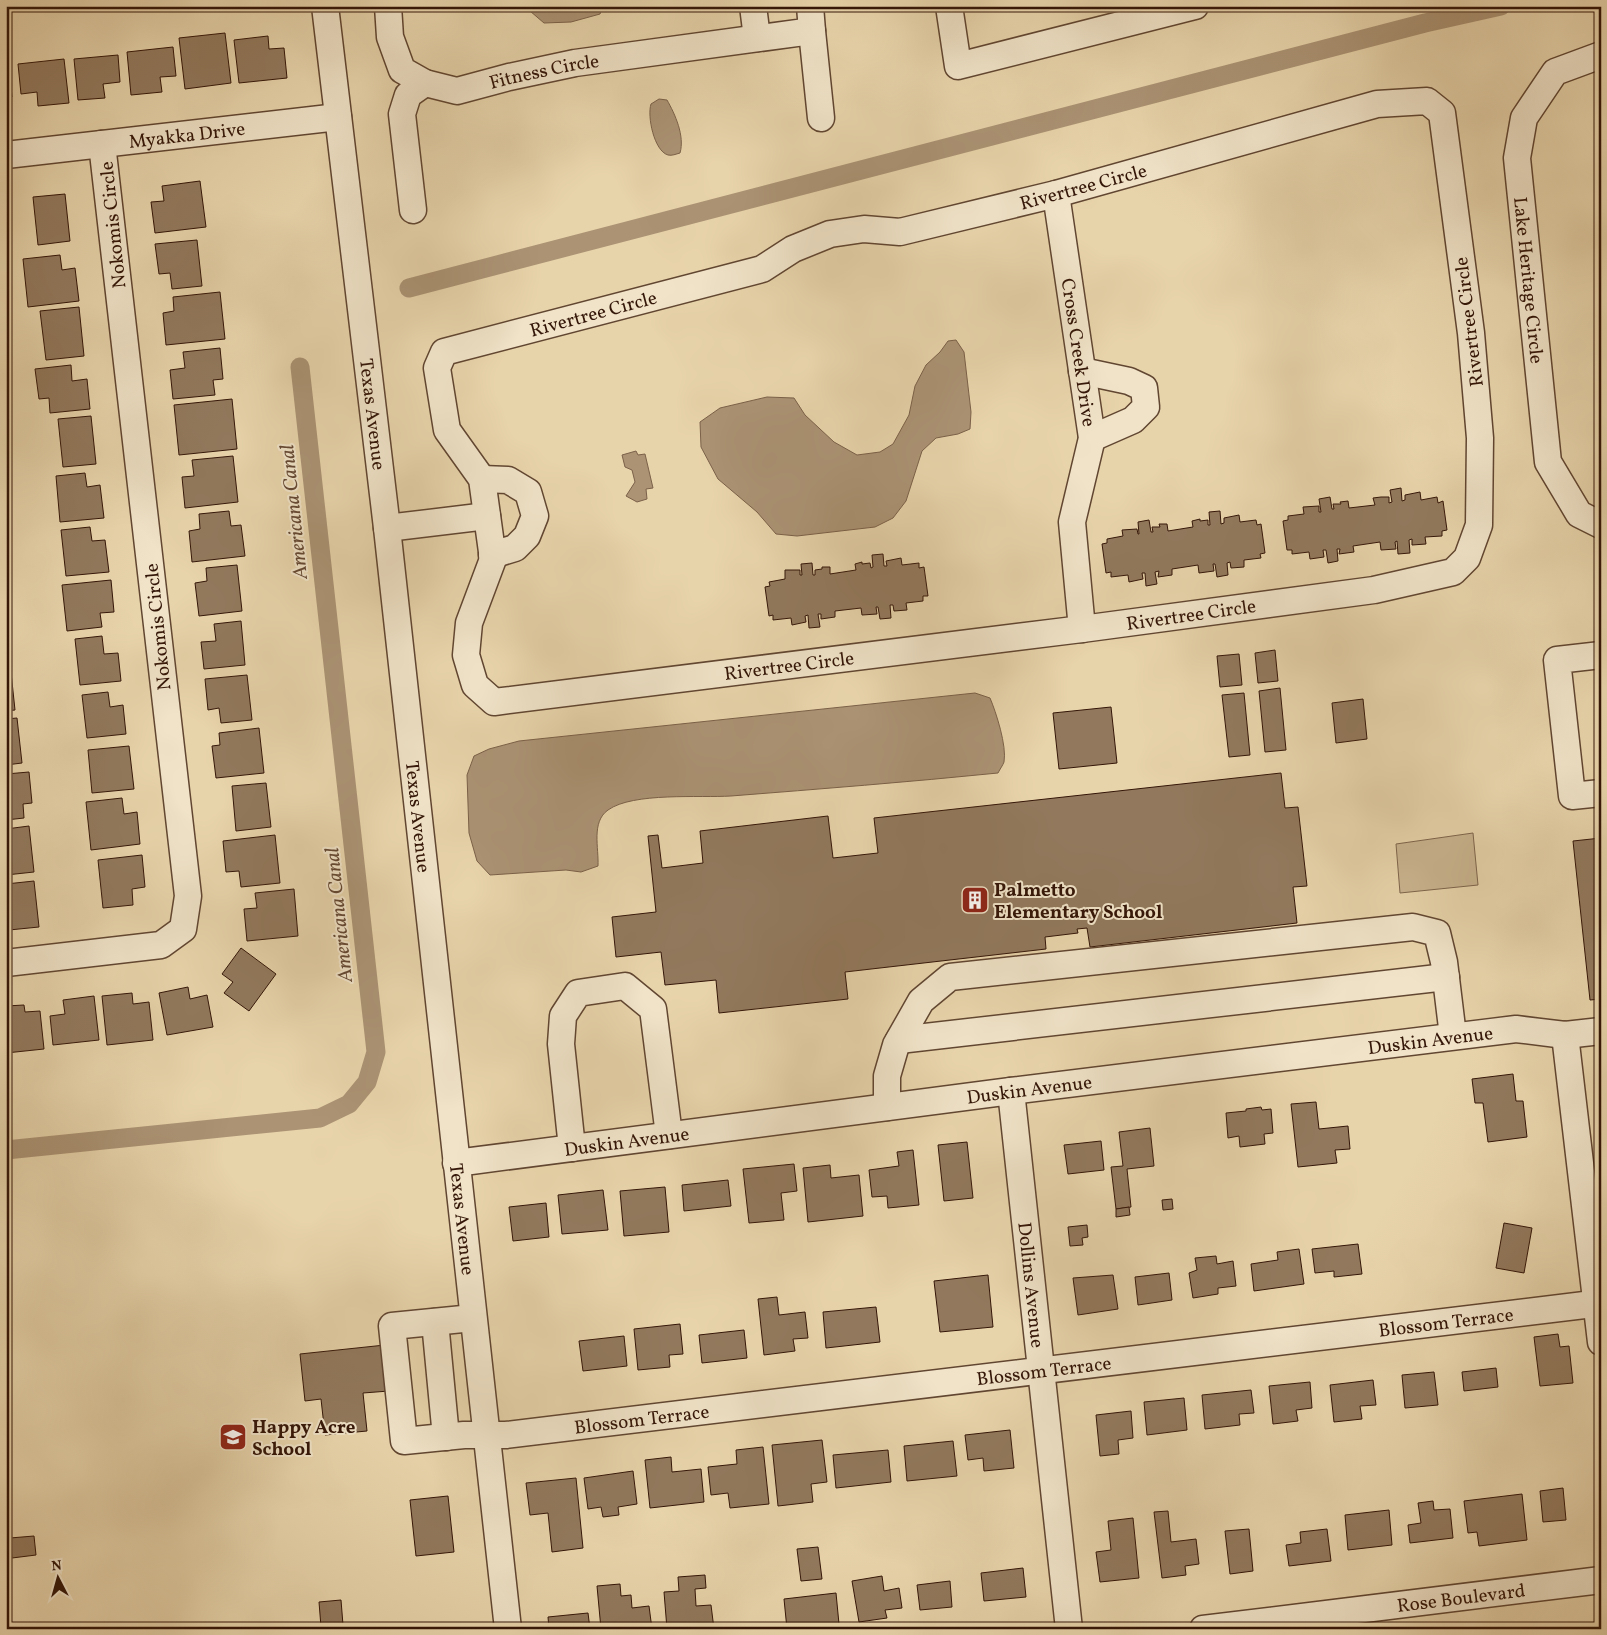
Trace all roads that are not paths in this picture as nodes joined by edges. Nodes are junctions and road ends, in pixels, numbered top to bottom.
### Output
1 (325, 6) edge
2 (388, 6) edge
3 (753, 6) edge
4 (949, 6) edge
5 (1195, 6) edge
6 (811, 18) edge
7 (757, 38) junction
8 (1601, 55) edge
9 (424, 82) junction
10 (338, 117) junction
11 (821, 118) dead end
12 (102, 144) junction
13 (6, 155) edge
14 (1056, 194) junction
15 (413, 210) dead end
16 (1082, 371) junction
17 (1092, 438) junction
18 (482, 479) junction
19 (487, 516) junction
20 (1601, 525) edge
21 (387, 528) junction
22 (492, 555) junction
23 (1082, 629) junction
24 (1601, 655) edge
25 (1601, 793) edge
26 (6, 963) edge
27 (1446, 977) junction
28 (1601, 1031) edge
29 (1453, 1036) junction
30 (1565, 1036) junction
31 (899, 1040) junction
32 (1011, 1091) junction
33 (887, 1107) junction
34 (669, 1136) junction
35 (572, 1148) junction
36 (456, 1163) junction
37 (1599, 1303) edge
38 (473, 1318) junction
39 (435, 1322) junction
40 (1601, 1342) edge
41 (1041, 1370) junction
42 (486, 1434) junction
43 (446, 1437) junction
44 (1601, 1580) edge
45 (508, 1629) edge
46 (1069, 1629) edge
47 (1203, 1629) edge

1 - 10 street, Texas Avenue
2 - 9 street, Fitness Circle
3 - 7 street
4 - 5 street
6 - 7 street, Fitness Circle
6 - 11 street, Fitness Circle
7 - 9 street, Fitness Circle
8 - 20 street, Lake Heritage Circle
9 - 15 street
10 - 12 street, Myakka Drive
10 - 21 street, Texas Avenue
12 - 13 street, Myakka Drive
12 - 26 street, Nokomis Circle
14 - 16 street, Cross Creek Drive
14 - 18 street, Rivertree Circle
14 - 23 street, Rivertree Circle
16 - 17 street, Cross Creek Drive
16 - 17 street
17 - 23 street, Cross Creek Drive
18 - 19 street, Rivertree Circle
18 - 22 street
19 - 21 street
19 - 22 street, Rivertree Circle
21 - 36 street, Texas Avenue
22 - 23 street, Rivertree Circle
24 - 25 street
27 - 29 street
27 - 31 street
27 - 31 street
28 - 30 street, Duskin Avenue
29 - 30 street, Duskin Avenue
29 - 32 street, Duskin Avenue
30 - 37 street
31 - 33 street
32 - 33 street, Duskin Avenue
32 - 41 street, Dollins Avenue
33 - 34 street, Duskin Avenue
34 - 35 street, Duskin Avenue
34 - 35 street
35 - 36 street, Duskin Avenue
36 - 38 street, Texas Avenue
37 - 40 street
37 - 41 street, Blossom Terrace
38 - 39 street
38 - 42 street, Texas Avenue
39 - 43 street
39 - 43 street, Blossom Terrace
41 - 42 street, Blossom Terrace
41 - 46 street, Dollins Avenue
42 - 43 street, Blossom Terrace
42 - 45 street, Texas Avenue
44 - 47 street, Rose Boulevard

